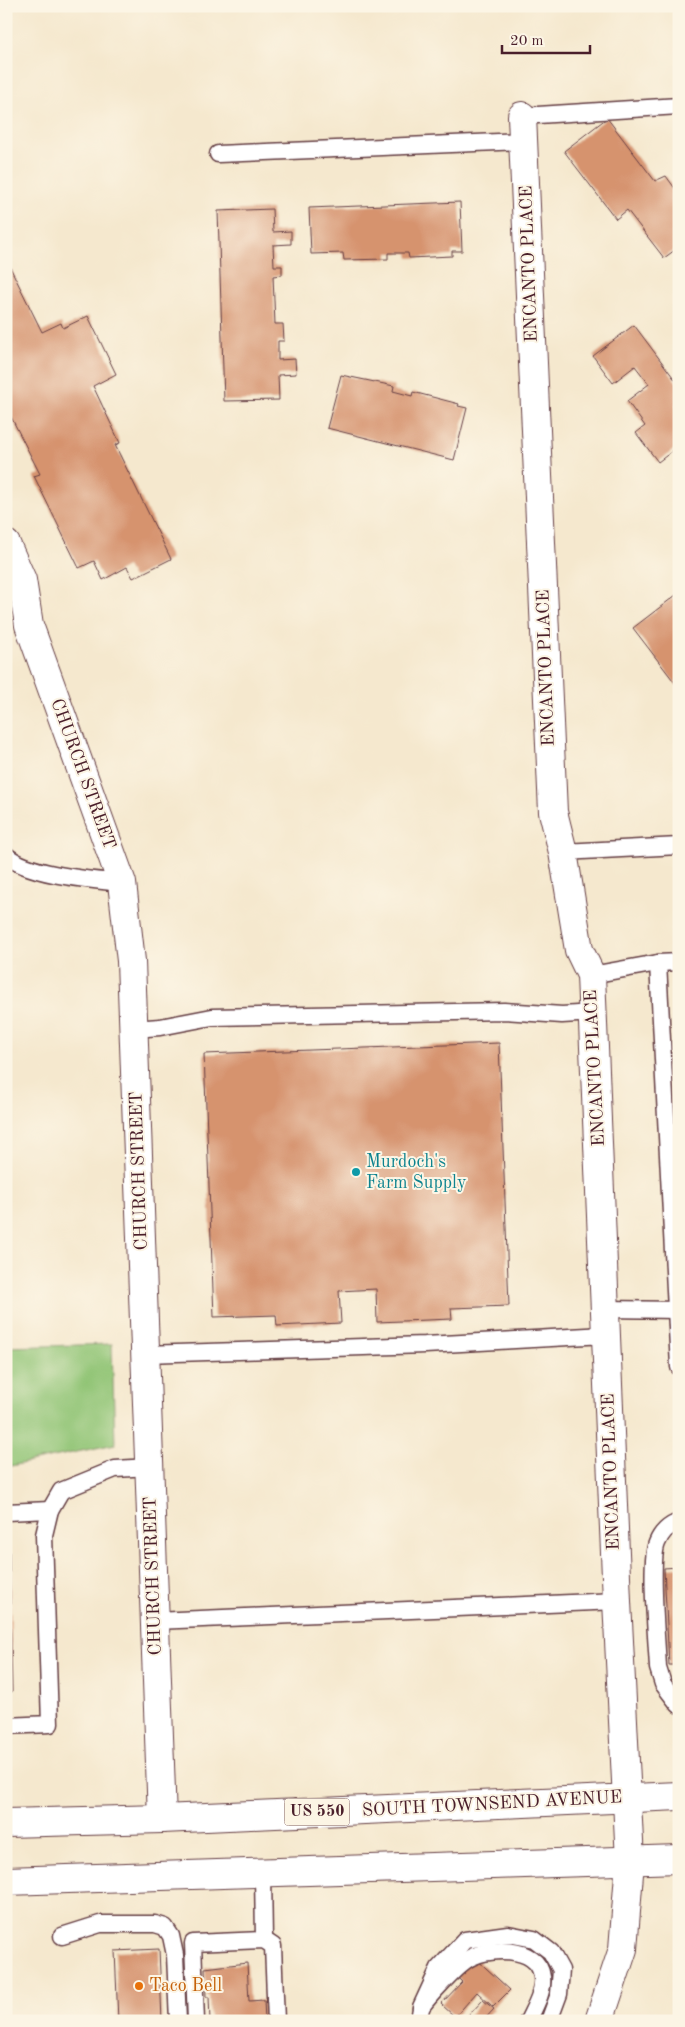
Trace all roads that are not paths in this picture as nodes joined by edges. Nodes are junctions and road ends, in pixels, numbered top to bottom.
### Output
1 (679, 106) edge
2 (523, 128) junction
3 (218, 154) dead end
4 (6, 544) edge
5 (679, 846) edge
6 (563, 852) junction
7 (6, 855) edge
8 (122, 883) junction
9 (679, 962) edge
10 (658, 963) junction
11 (591, 975) junction
12 (593, 1013) junction
13 (134, 1029) junction
14 (678, 1310) edge
15 (606, 1322) junction
16 (145, 1354) junction
17 (679, 1367) edge
18 (150, 1467) junction
19 (50, 1510) junction
20 (6, 1512) edge
21 (679, 1522) edge
22 (616, 1601) junction
23 (155, 1621) junction
24 (679, 1705) edge
25 (6, 1726) edge
26 (679, 1796) edge
27 (627, 1798) junction
28 (162, 1819) junction
29 (6, 1824) edge
30 (679, 1859) edge
31 (630, 1861) junction
32 (263, 1873) junction
33 (6, 1881) edge
34 (62, 1936) dead end
35 (264, 1940) junction
36 (420, 2014) edge
37 (178, 2021) edge
38 (196, 2021) edge
39 (276, 2021) edge
40 (528, 2021) edge
41 (549, 2021) edge
42 (599, 2021) edge

1 - 2 lane
2 - 3 lane
2 - 6 main road, ENCANTO PLACE
4 - 8 main road, CHURCH STREET
5 - 6 lane
6 - 11 main road, ENCANTO PLACE
7 - 8 lane
8 - 13 main road, CHURCH STREET
9 - 10 lane
10 - 11 lane
10 - 14 lane
11 - 12 main road, ENCANTO PLACE
12 - 13 lane
12 - 15 main road, ENCANTO PLACE
13 - 16 main road, CHURCH STREET
14 - 15 lane
14 - 17 lane
15 - 16 lane
15 - 22 main road, ENCANTO PLACE
16 - 18 main road, CHURCH STREET
18 - 19 lane
18 - 23 main road, CHURCH STREET
19 - 20 lane
19 - 25 lane
21 - 24 lane
22 - 23 lane
22 - 27 main road, ENCANTO PLACE
23 - 28 main road, CHURCH STREET
26 - 27 main road, SOUTH TOWNSEND AVENUE / US 550
27 - 28 main road, SOUTH TOWNSEND AVENUE / US 550
27 - 31 main road, ENCANTO PLACE
28 - 29 main road, SOUTH TOWNSEND AVENUE / US 550
30 - 31 main road
31 - 32 main road
31 - 42 main road, ENCANTO PLACE
32 - 33 main road
32 - 35 lane
34 - 37 lane
35 - 38 lane
35 - 39 lane
36 - 40 lane
36 - 41 lane

